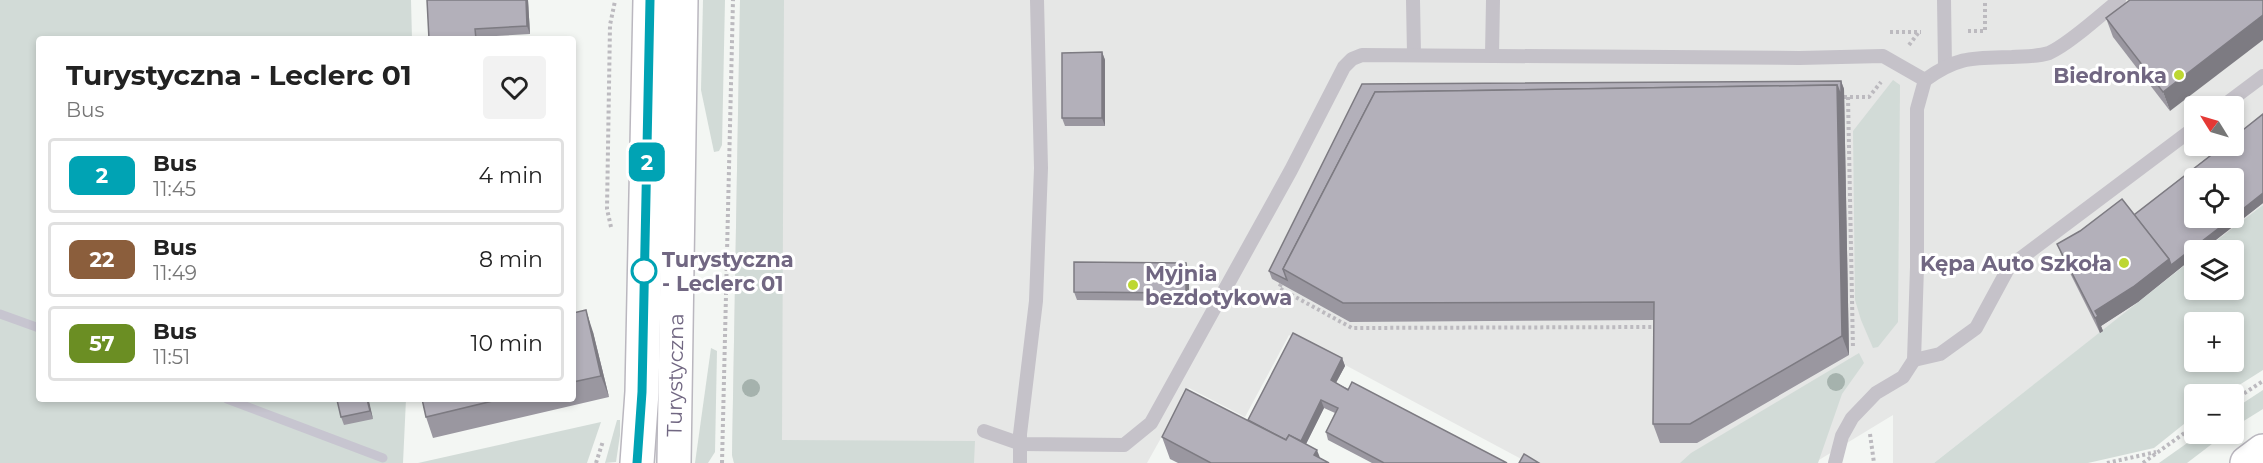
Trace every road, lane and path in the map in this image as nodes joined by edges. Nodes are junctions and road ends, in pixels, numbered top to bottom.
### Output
1 (650, 0) edge
2 (681, 0) edge
3 (733, 0) edge
4 (1037, 0) edge
5 (1413, 0) edge
6 (1493, 0) edge
7 (1944, 0) edge
8 (2119, 0) edge
9 (1414, 54) junction
10 (1492, 55) junction
11 (1945, 66) junction
12 (2263, 76) edge
13 (1925, 80) junction
14 (2236, 96) edge
15 (1848, 97) dead end
16 (2184, 136) edge
17 (1281, 284) edge
18 (1654, 327) edge
19 (1853, 349) dead end
20 (1914, 360) junction
21 (2263, 381) edge
22 (2244, 393) edge
23 (984, 431) dead end
24 (2184, 433) edge
25 (1021, 444) junction
26 (2159, 451) junction
27 (2263, 451) edge
28 (637, 463) edge
29 (674, 463) edge
30 (722, 463) edge
31 (1020, 463) edge
32 (1834, 463) edge
33 (2108, 463) edge
34 (2143, 463) edge
35 (2247, 463) edge

1 - 28 main road, Turystyczna
2 - 29 main road, Turystyczna
3 - 30 path
4 - 25 lane
5 - 9 lane
6 - 10 lane
7 - 11 lane
8 - 11 lane
9 - 10 lane
9 - 25 lane
10 - 13 lane
11 - 13 lane
12 - 14 lane
13 - 20 lane
15 - 19 path
16 - 20 lane
17 - 18 path
20 - 32 lane
21 - 22 path
23 - 25 lane
24 - 26 path
25 - 31 lane
26 - 33 path
26 - 34 path
27 - 35 main road

